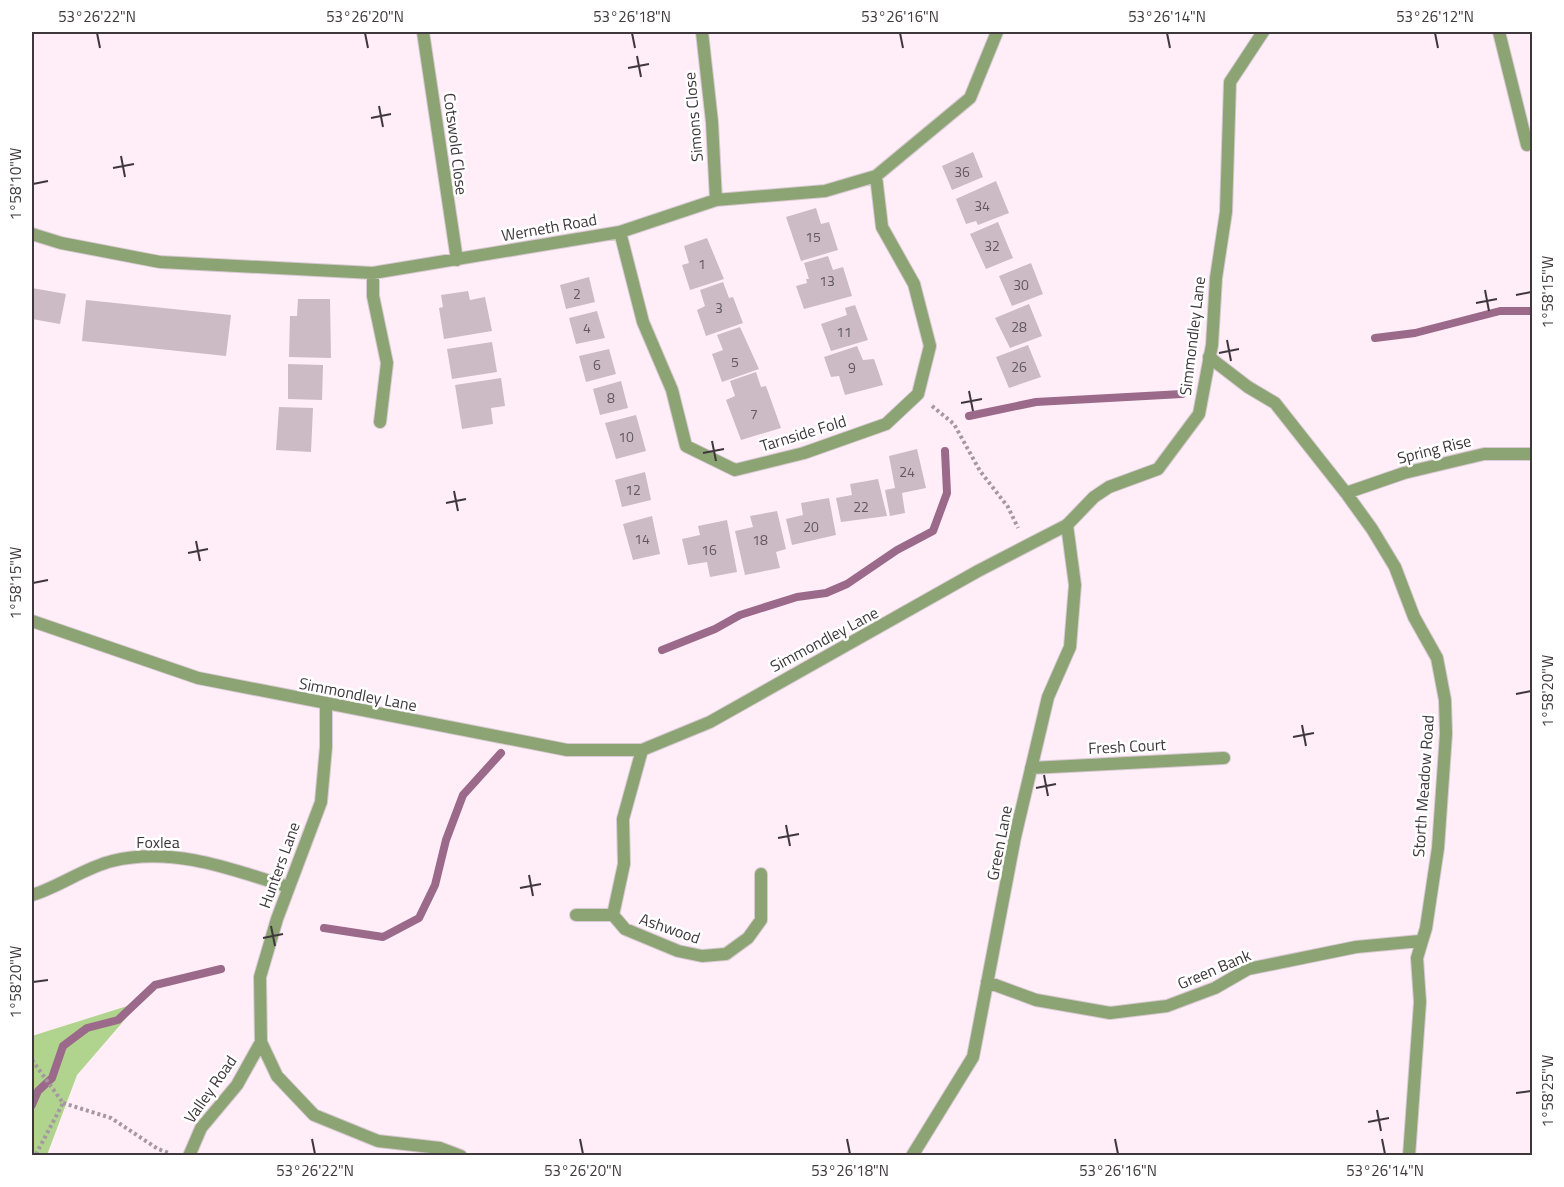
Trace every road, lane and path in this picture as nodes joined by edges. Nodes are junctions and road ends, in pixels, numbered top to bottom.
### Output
1 (423, 32) edge
2 (702, 32) edge
3 (997, 32) edge
4 (1263, 32) edge
5 (1499, 32) edge
6 (1527, 145) dead end
7 (876, 176) junction
8 (716, 200) junction
9 (620, 232) junction
10 (32, 234) edge
11 (457, 260) junction
12 (373, 273) junction
13 (1209, 357) junction
14 (918, 394) junction
15 (380, 422) dead end
16 (1533, 454) edge
17 (1346, 493) junction
18 (1067, 525) junction
19 (1026, 546) junction
20 (32, 621) edge
21 (326, 705) junction
22 (642, 750) junction
23 (1224, 758) dead end
24 (1031, 768) junction
25 (761, 874) dead end
26 (288, 886) junction
27 (32, 896) edge
28 (576, 915) dead end
29 (613, 915) junction
30 (1420, 941) junction
31 (987, 982) junction
32 (261, 1042) junction
33 (32, 1060) edge
34 (63, 1103) junction
35 (35, 1155) edge
36 (176, 1155) edge
37 (189, 1155) edge
38 (461, 1155) edge
39 (912, 1155) edge
40 (1409, 1155) edge

1 - 11 street, Cotswold Close
2 - 8 street, Simons Close
3 - 7 street, Werneth Road
4 - 13 street, Simmondley Lane
5 - 6 street
7 - 8 street, Werneth Road
7 - 14 street
8 - 9 street, Werneth Road
9 - 11 street, Werneth Road
9 - 14 street, Tarnside Fold
10 - 12 street, Werneth Road
11 - 12 street, Werneth Road
12 - 15 street
13 - 17 street, Storth Meadow Road
13 - 18 street, Simmondley Lane
14 - 19 path
16 - 17 street, Spring Rise
17 - 30 street, Storth Meadow Road
18 - 19 street, Simmondley Lane
18 - 24 street, Green Lane
19 - 22 street, Simmondley Lane
20 - 21 street, Simmondley Lane
21 - 22 street, Simmondley Lane
21 - 26 street, Hunters Lane
22 - 29 street
23 - 24 street, Fresh Court
24 - 31 street, Green Lane
25 - 29 street, Ashwood
26 - 27 street, Foxlea
26 - 32 street, Hunters Lane
28 - 29 street
30 - 31 street, Green Bank
30 - 40 street, Storth Meadow Road
31 - 39 street, Green Lane
32 - 37 street, Valley Road
32 - 38 street, Hunters Lane
33 - 34 path
34 - 35 path
34 - 36 path

